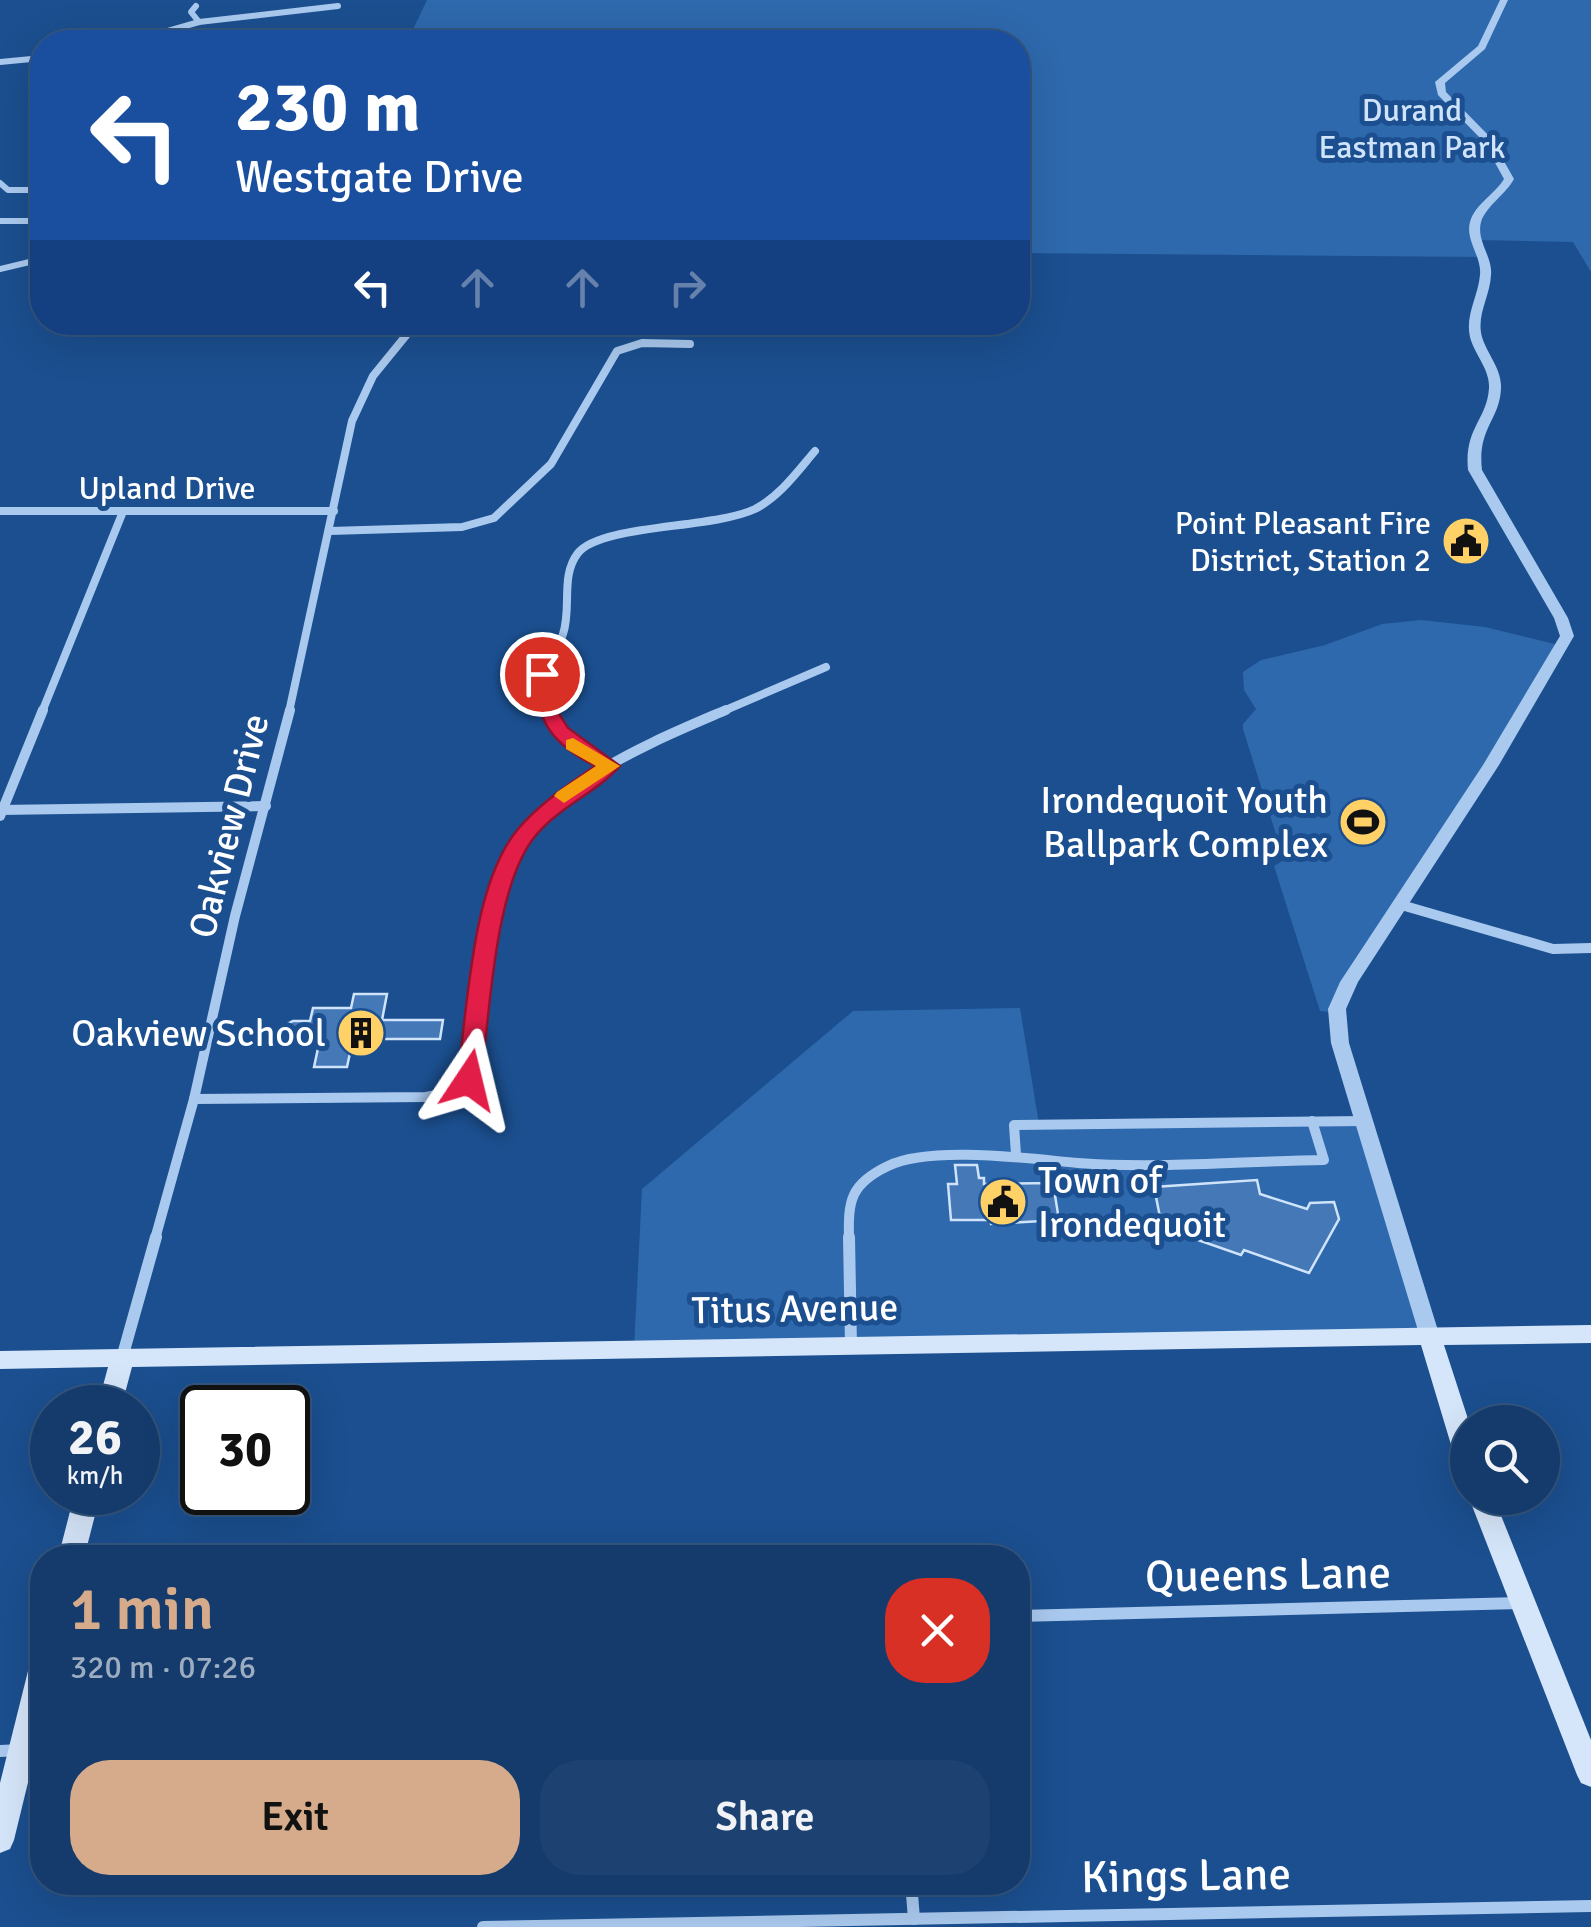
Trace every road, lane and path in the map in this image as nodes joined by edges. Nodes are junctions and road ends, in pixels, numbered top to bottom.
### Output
1 (1504, 0) edge
2 (196, 6) dead end
3 (338, 6) dead end
4 (199, 22) junction
5 (171, 30) edge
6 (30, 59) edge
7 (0, 62) edge
8 (0, 183) edge
9 (30, 190) edge
10 (0, 220) edge
11 (30, 221) edge
12 (30, 262) edge
13 (0, 269) edge
14 (405, 335) edge
15 (690, 344) dead end
16 (815, 451) dead end
17 (0, 512) edge
18 (334, 512) junction
19 (122, 514) junction
20 (330, 531) junction
21 (826, 667) dead end
22 (610, 766) junction
23 (266, 806) junction
24 (1, 812) edge
25 (1398, 904) junction
26 (1591, 948) edge
27 (194, 1098) junction
28 (1312, 1121) junction
29 (1365, 1121) junction
30 (1016, 1155) junction
31 (1591, 1334) edge
32 (1430, 1336) junction
33 (851, 1346) junction
34 (122, 1359) junction
35 (0, 1360) edge
36 (116, 1385) edge
37 (1451, 1405) edge
38 (82, 1515) edge
39 (1487, 1515) edge
40 (74, 1545) edge
41 (1520, 1603) junction
42 (1030, 1616) edge
43 (30, 1702) edge
44 (11, 1750) edge
45 (1591, 1775) edge
46 (0, 1840) edge
47 (912, 1895) edge
48 (1591, 1906) edge
49 (914, 1919) junction
50 (484, 1927) edge

1 - 25 street
2 - 4 street
3 - 4 street
4 - 5 street
6 - 7 street
8 - 9 street
10 - 11 street
12 - 13 street
14 - 18 street, Oakview Drive
15 - 20 street
16 - 22 street
17 - 19 street, Upland Drive
18 - 19 street, Upland Drive
18 - 20 street, Oakview Drive
19 - 24 street
20 - 23 street, Oakview Drive
21 - 22 street
22 - 27 street
23 - 24 street
23 - 27 street, Oakview Drive
25 - 26 street
25 - 29 street
27 - 34 street, Oakview Drive
28 - 29 street
28 - 30 street
28 - 30 street
29 - 32 street
30 - 33 street
31 - 32 main road, Titus Avenue
32 - 33 main road, Titus Avenue
32 - 37 main road
33 - 34 main road, Titus Avenue
34 - 35 main road, Titus Avenue
34 - 36 main road
38 - 40 main road
39 - 41 main road
41 - 42 street, Queens Lane
41 - 45 main road
43 - 44 main road
44 - 46 main road
47 - 49 street
48 - 49 street, Kings Lane
49 - 50 street, Kings Lane

